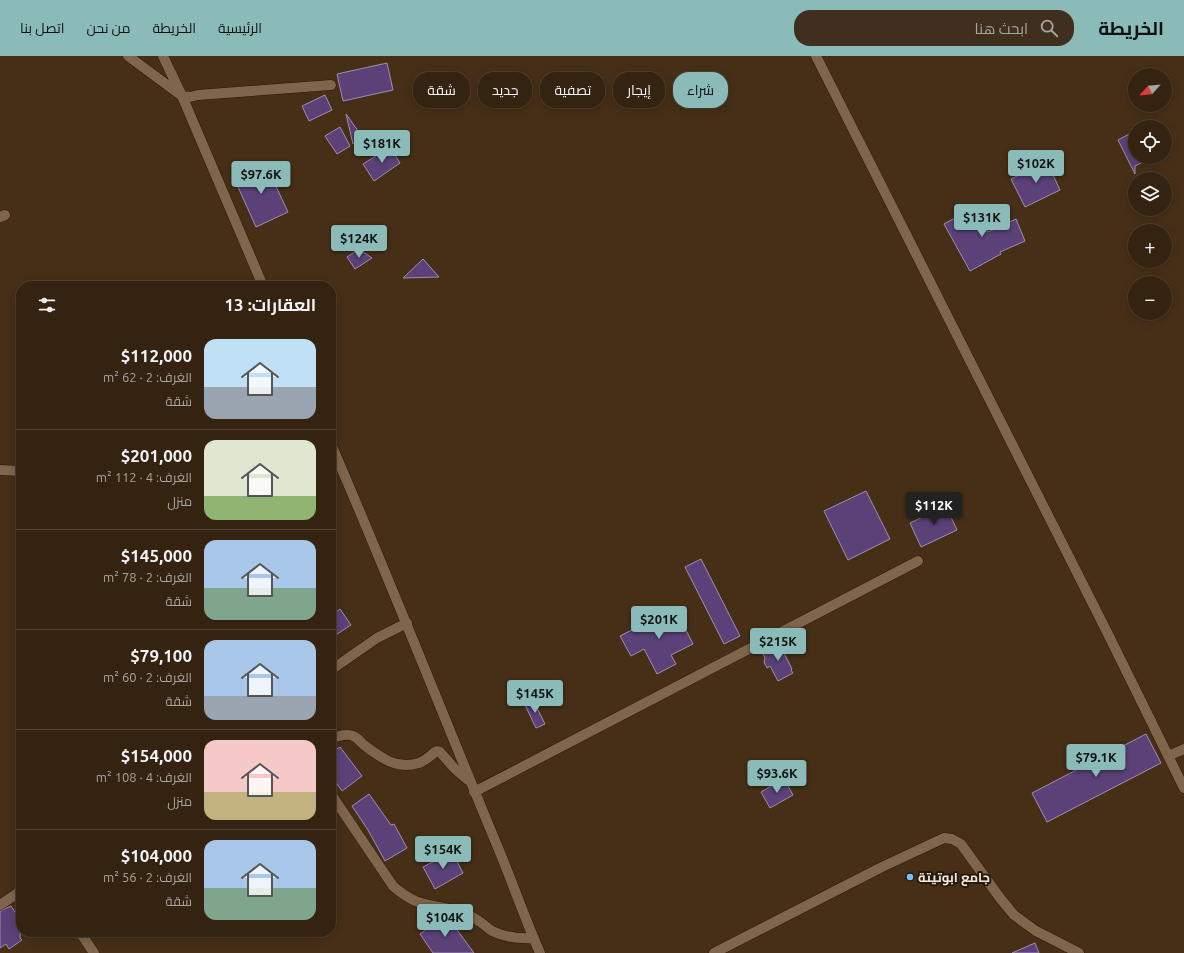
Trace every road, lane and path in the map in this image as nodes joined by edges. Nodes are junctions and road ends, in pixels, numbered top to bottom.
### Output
1 (128, 56) edge
2 (163, 56) edge
3 (816, 56) edge
4 (331, 85) dead end
5 (182, 96) junction
6 (261, 281) edge
7 (336, 463) edge
8 (0, 470) edge
9 (16, 471) edge
10 (918, 561) dead end
11 (407, 623) junction
12 (336, 667) edge
13 (336, 736) edge
14 (1184, 749) edge
15 (1168, 756) junction
16 (469, 780) junction
17 (1184, 788) edge
18 (474, 792) junction
19 (336, 801) edge
20 (16, 894) edge
21 (0, 905) edge
22 (83, 937) edge
23 (534, 938) junction
24 (94, 953) edge
25 (540, 953) edge
26 (714, 953) edge
27 (1079, 953) edge

1 - 5 street
2 - 5 street
3 - 15 street
4 - 5 street
5 - 6 street
7 - 11 street
8 - 9 street
10 - 18 street
11 - 12 street
11 - 16 street
13 - 16 street
14 - 15 street
15 - 17 street
16 - 18 street
18 - 23 street
19 - 23 street
20 - 21 street
22 - 24 street
23 - 25 street
26 - 27 street

